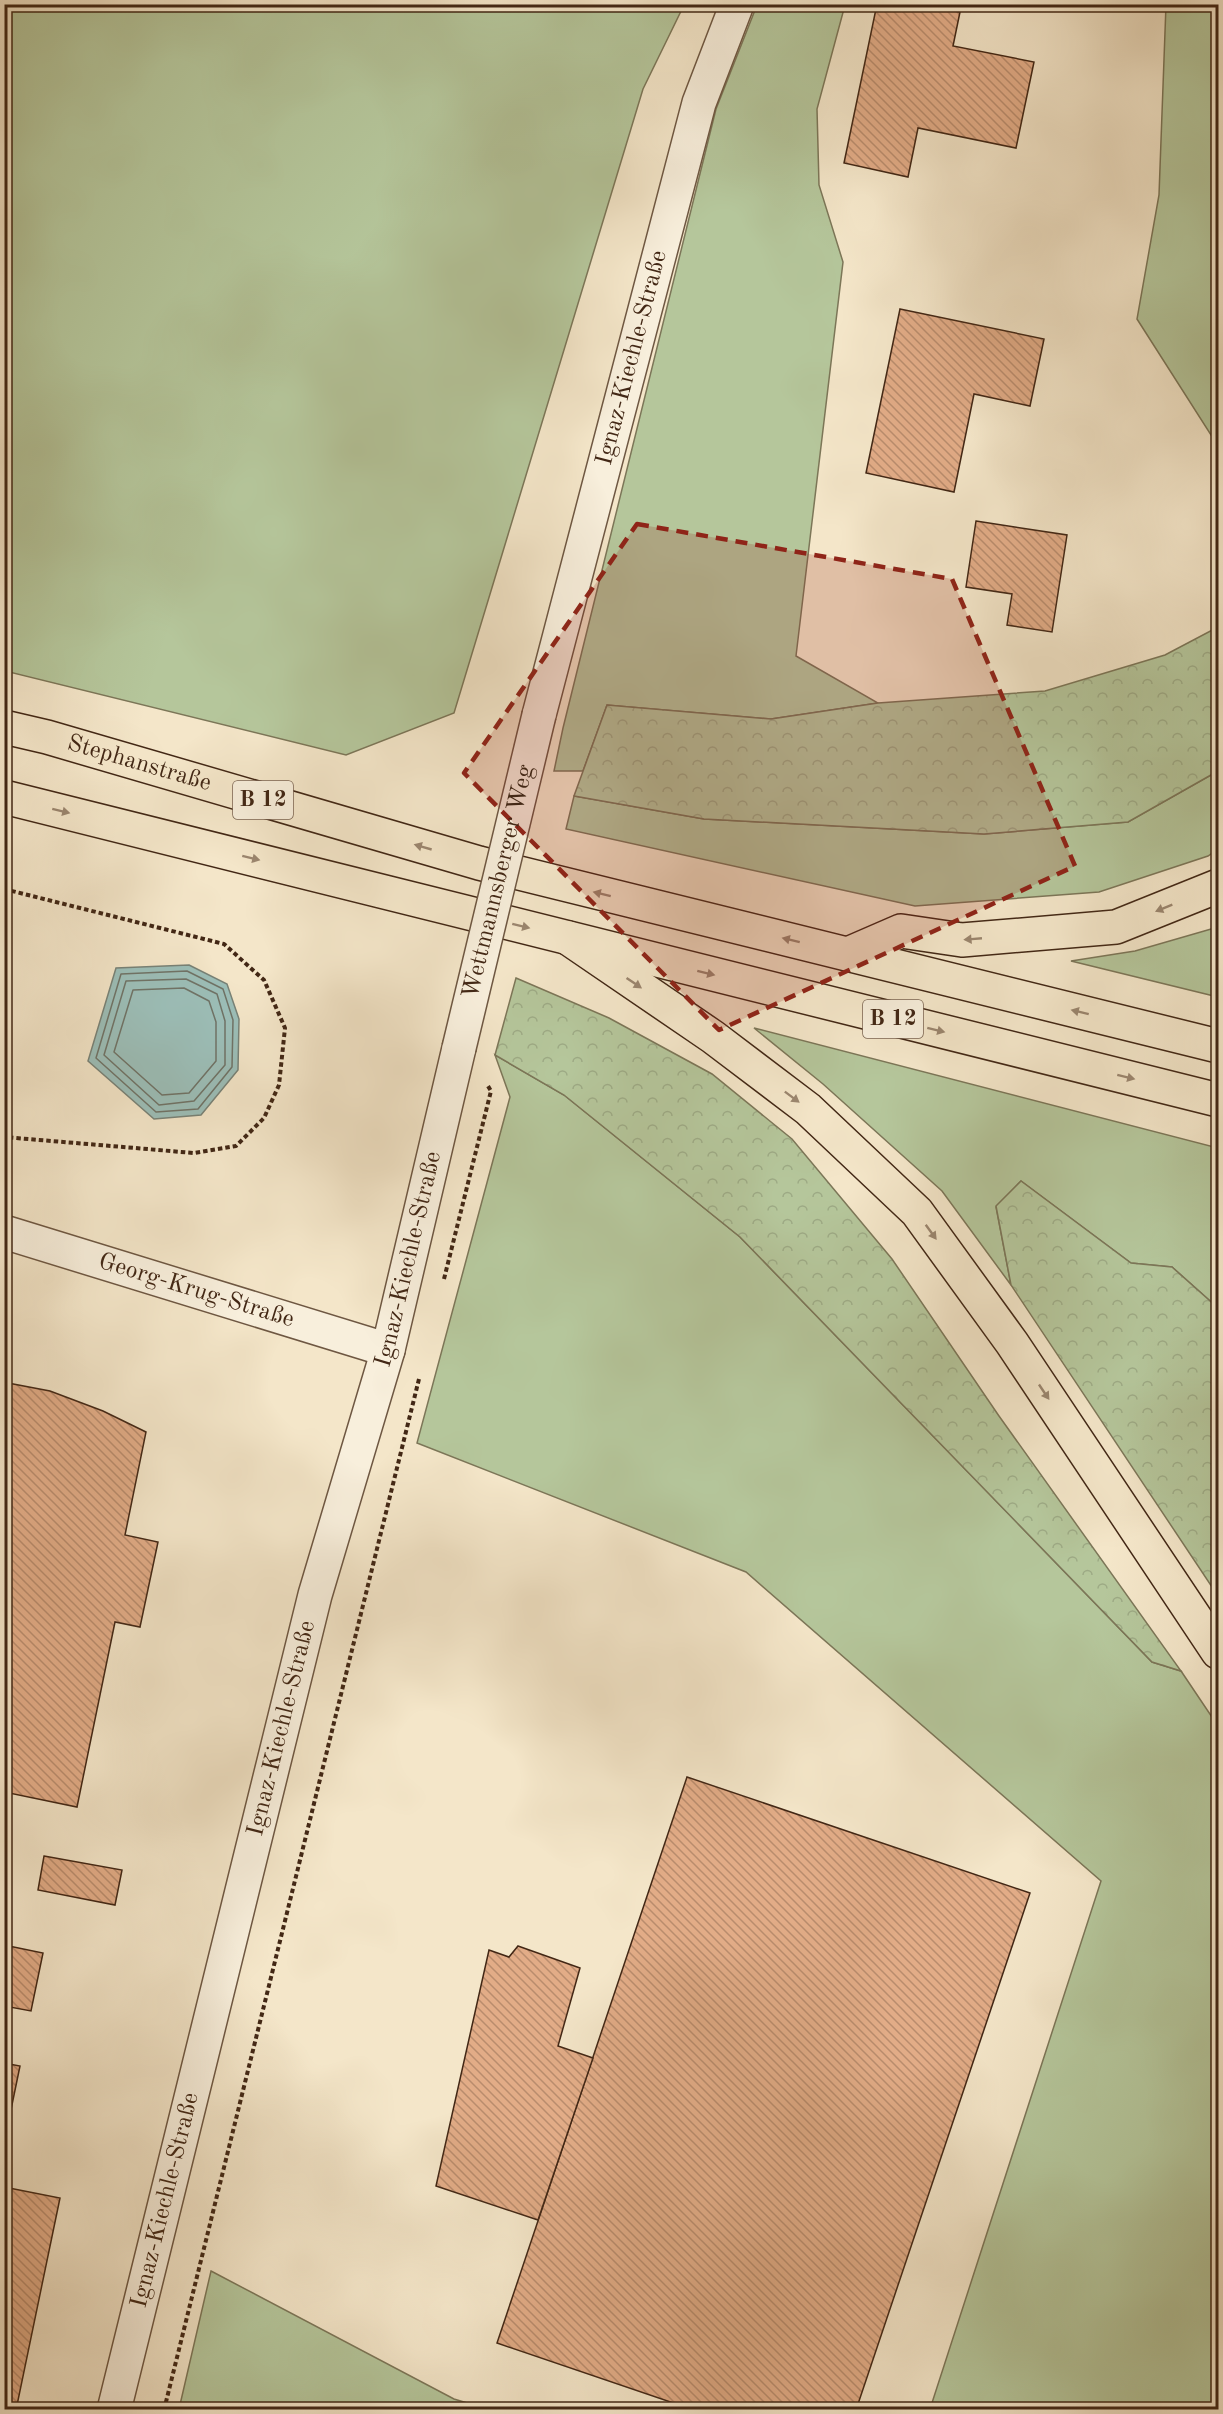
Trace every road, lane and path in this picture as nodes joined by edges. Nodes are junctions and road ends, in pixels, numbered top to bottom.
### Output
1 (737, 4) edge
2 (539, 714) joint
3 (4, 727) edge
4 (4, 797) edge
5 (1218, 886) edge
6 (4, 889) edge
7 (568, 938) junction
8 (848, 954) junction
9 (1218, 1046) edge
10 (459, 1048) joint
11 (491, 1091) dead end
12 (1218, 1100) edge
13 (4, 1137) edge
14 (4, 1232) edge
15 (442, 1288) dead end
16 (388, 1350) junction
17 (422, 1369) dead end
18 (1218, 1652) edge
19 (114, 2409) edge
20 (164, 2409) edge

1 - 2 street, Ignaz-Kiechle-Straße
2 - 10 street, Wettmannsberger Weg, bridge
8 -> 3 main road, Stephanstraße / B 12
4 -> 7 main road, B 12
5 -> 8 main road
6 - 13 path
7 -> 12 main road, B 12
7 -> 18 main road
9 -> 8 main road, B 12
10 - 16 street, Ignaz-Kiechle-Straße
11 - 15 path
14 - 16 street, Georg-Krug-Straße
16 - 19 street, Ignaz-Kiechle-Straße
17 - 20 path

